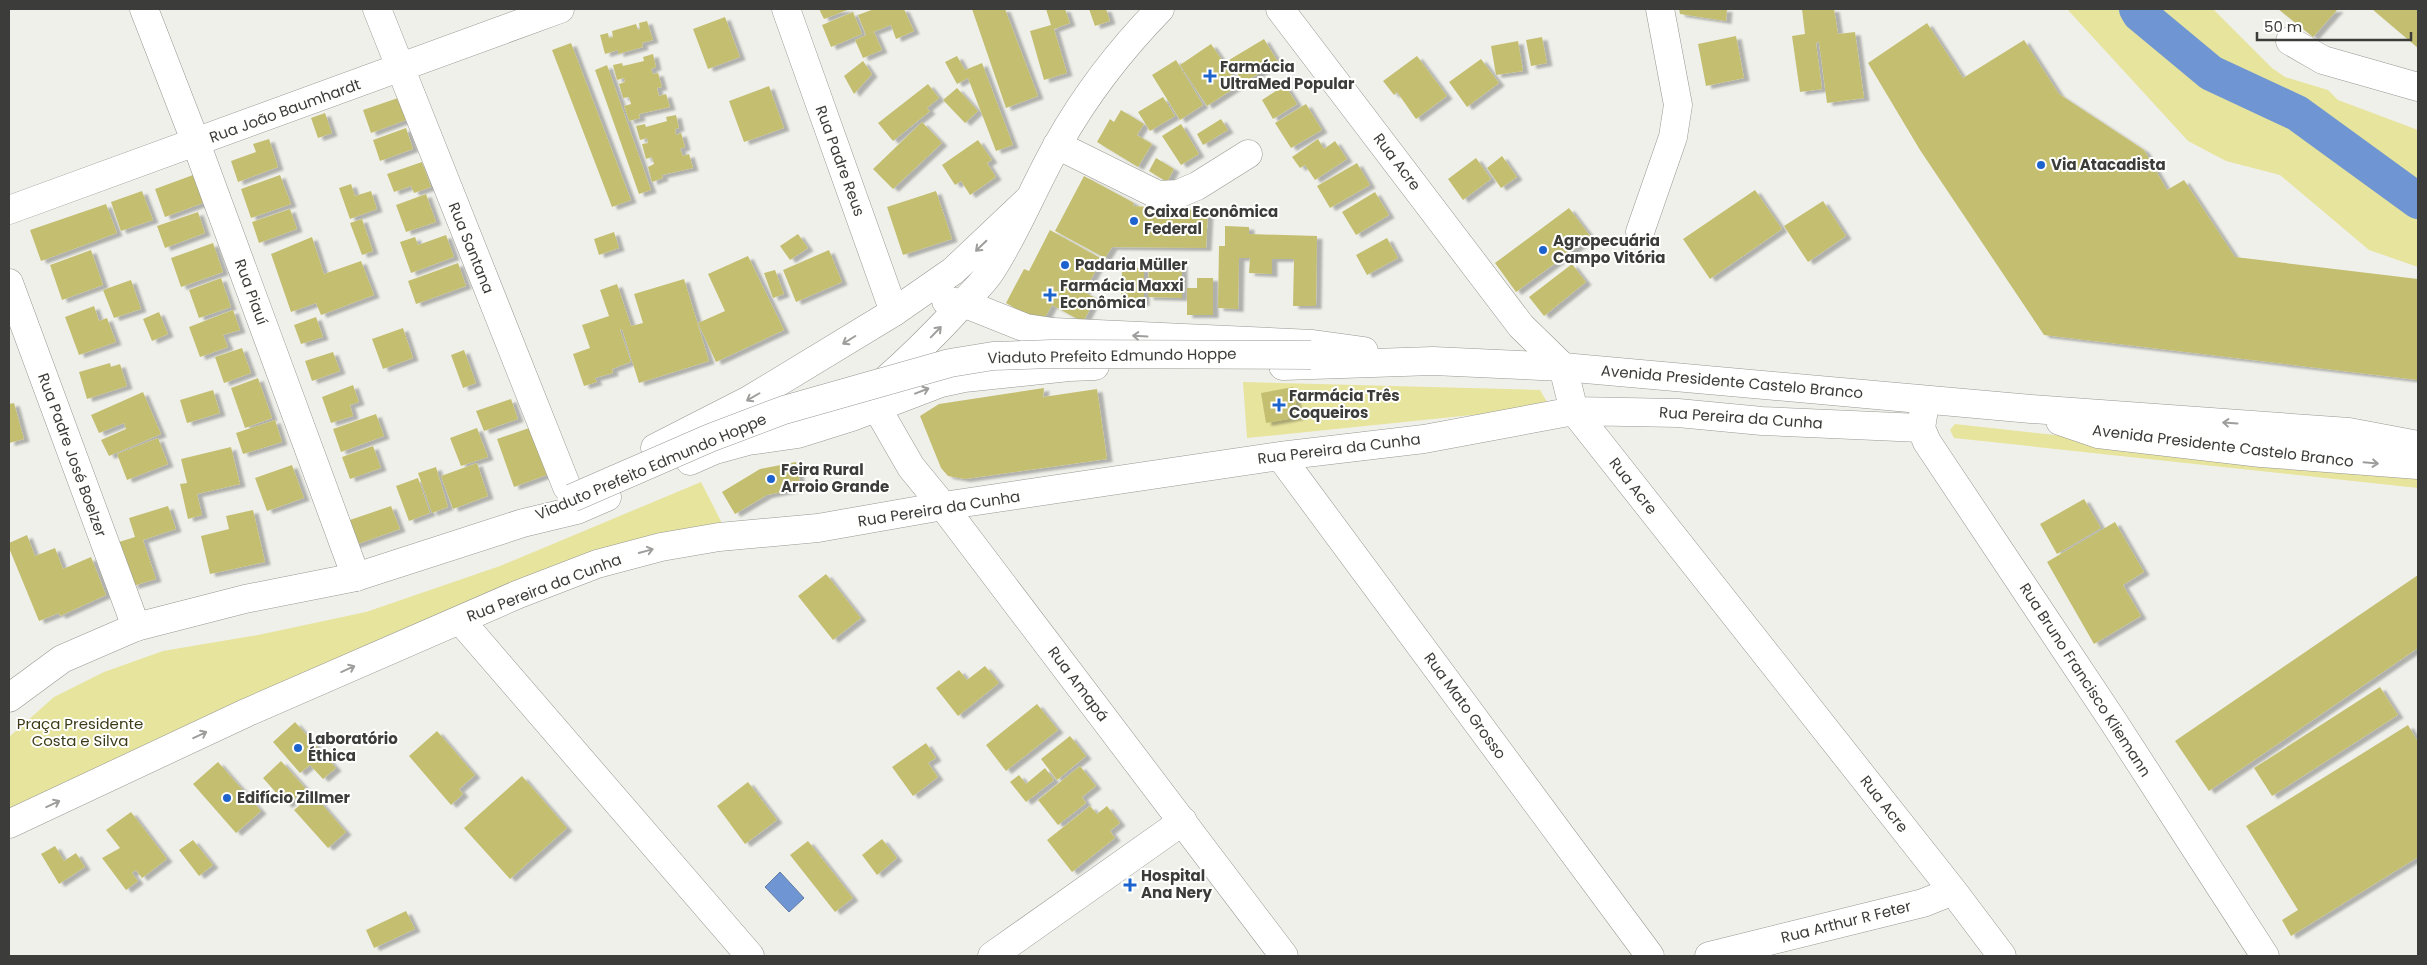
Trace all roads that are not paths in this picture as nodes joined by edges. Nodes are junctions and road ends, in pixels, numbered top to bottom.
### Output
1 (144, 9) edge
2 (377, 9) edge
3 (560, 9) edge
4 (786, 9) edge
5 (1160, 9) edge
6 (1280, 9) edge
7 (1660, 9) edge
8 (2290, 41) dead end
9 (400, 69) junction
10 (2418, 87) edge
11 (196, 143) junction
12 (1057, 145) junction
13 (1248, 154) dead end
14 (1028, 200) junction
15 (9, 210) edge
16 (1640, 232) dead end
17 (990, 273) junction
18 (9, 283) edge
19 (963, 303) junction
20 (904, 305) junction
21 (992, 316) junction
22 (1433, 360) junction
23 (1563, 366) junction
24 (795, 373) junction
25 (964, 378) junction
26 (1925, 400) junction
27 (877, 408) junction
28 (2031, 409) junction
29 (1574, 412) junction
30 (835, 423) junction
31 (1921, 428) junction
32 (2349, 432) junction
33 (798, 434) junction
34 (2202, 444) junction
35 (2418, 445) edge
36 (1280, 456) junction
37 (2418, 465) edge
38 (569, 493) junction
39 (943, 506) junction
40 (522, 523) junction
41 (356, 577) junction
42 (460, 620) junction
43 (136, 627) junction
44 (9, 698) edge
45 (1183, 822) junction
46 (9, 824) edge
47 (1953, 891) junction
48 (750, 956) edge
49 (992, 956) edge
50 (1284, 956) edge
51 (1650, 956) edge
52 (1709, 956) edge
53 (2002, 956) edge
54 (2265, 956) edge

1 - 11 street, Rua Piauí
2 - 9 street, Rua Santana
3 - 9 street, Rua João Baumhardt
4 - 20 street, Rua Padre Reus
5 - 12 street
6 - 23 street, Rua Acre
7 - 16 street
8 - 10 street
9 - 11 street, Rua João Baumhardt
9 - 38 street, Rua Santana
11 - 15 street, Rua João Baumhardt
11 - 41 street, Rua Piauí
12 - 13 street
12 - 14 street
14 - 17 street
14 -> 20 street
17 - 19 street
17 - 21 street
18 - 43 street, Rua Padre José Boelzer
19 - 20 street, Avenida Presidente Castelo Branco
19 - 21 street, Avenida Presidente Castelo Branco
30 -> 19 street
20 -> 24 street
22 -> 21 street, Avenida Presidente Castelo Branco
21 - 25 street
22 - 23 street, Avenida Presidente Castelo Branco
22 - 25 street, Avenida Presidente Castelo Branco
22 - 38 street, Viaduto Prefeito Edmundo Hoppe, bridge
23 - 26 street, Avenida Presidente Castelo Branco
23 - 29 street, Rua Acre
24 - 33 street
24 -> 38 street
27 -> 25 street, Avenida Presidente Castelo Branco
26 - 28 street, Avenida Presidente Castelo Branco
26 - 31 street
27 - 30 street, Avenida Presidente Castelo Branco
27 - 39 street, Rua Amapá
32 -> 28 street, Avenida Presidente Castelo Branco
28 - 34 street, Avenida Presidente Castelo Branco
29 - 31 street, Rua Pereira da Cunha
29 - 36 street, Rua Pereira da Cunha
29 - 47 street, Rua Acre
30 - 33 street, Avenida Presidente Castelo Branco
31 - 54 street, Rua Bruno Francisco Kliemann
32 - 34 street
32 - 35 street, Avenida Presidente Castelo Branco
33 - 40 street, Avenida Presidente Castelo Branco
34 -> 37 street, Avenida Presidente Castelo Branco
36 - 39 street, Rua Pereira da Cunha
36 - 51 street, Rua Mato Grosso
38 - 40 street, Viaduto Prefeito Edmundo Hoppe
42 -> 39 street, Rua Pereira da Cunha
39 - 45 street, Rua Amapá
40 - 41 street
41 - 43 street
46 -> 42 street, Rua Pereira da Cunha
42 - 48 street
43 - 44 street
45 - 49 street
45 - 50 street, Rua Amapá
47 - 52 street, Rua Arthur R Feter
47 - 53 street, Rua Acre

